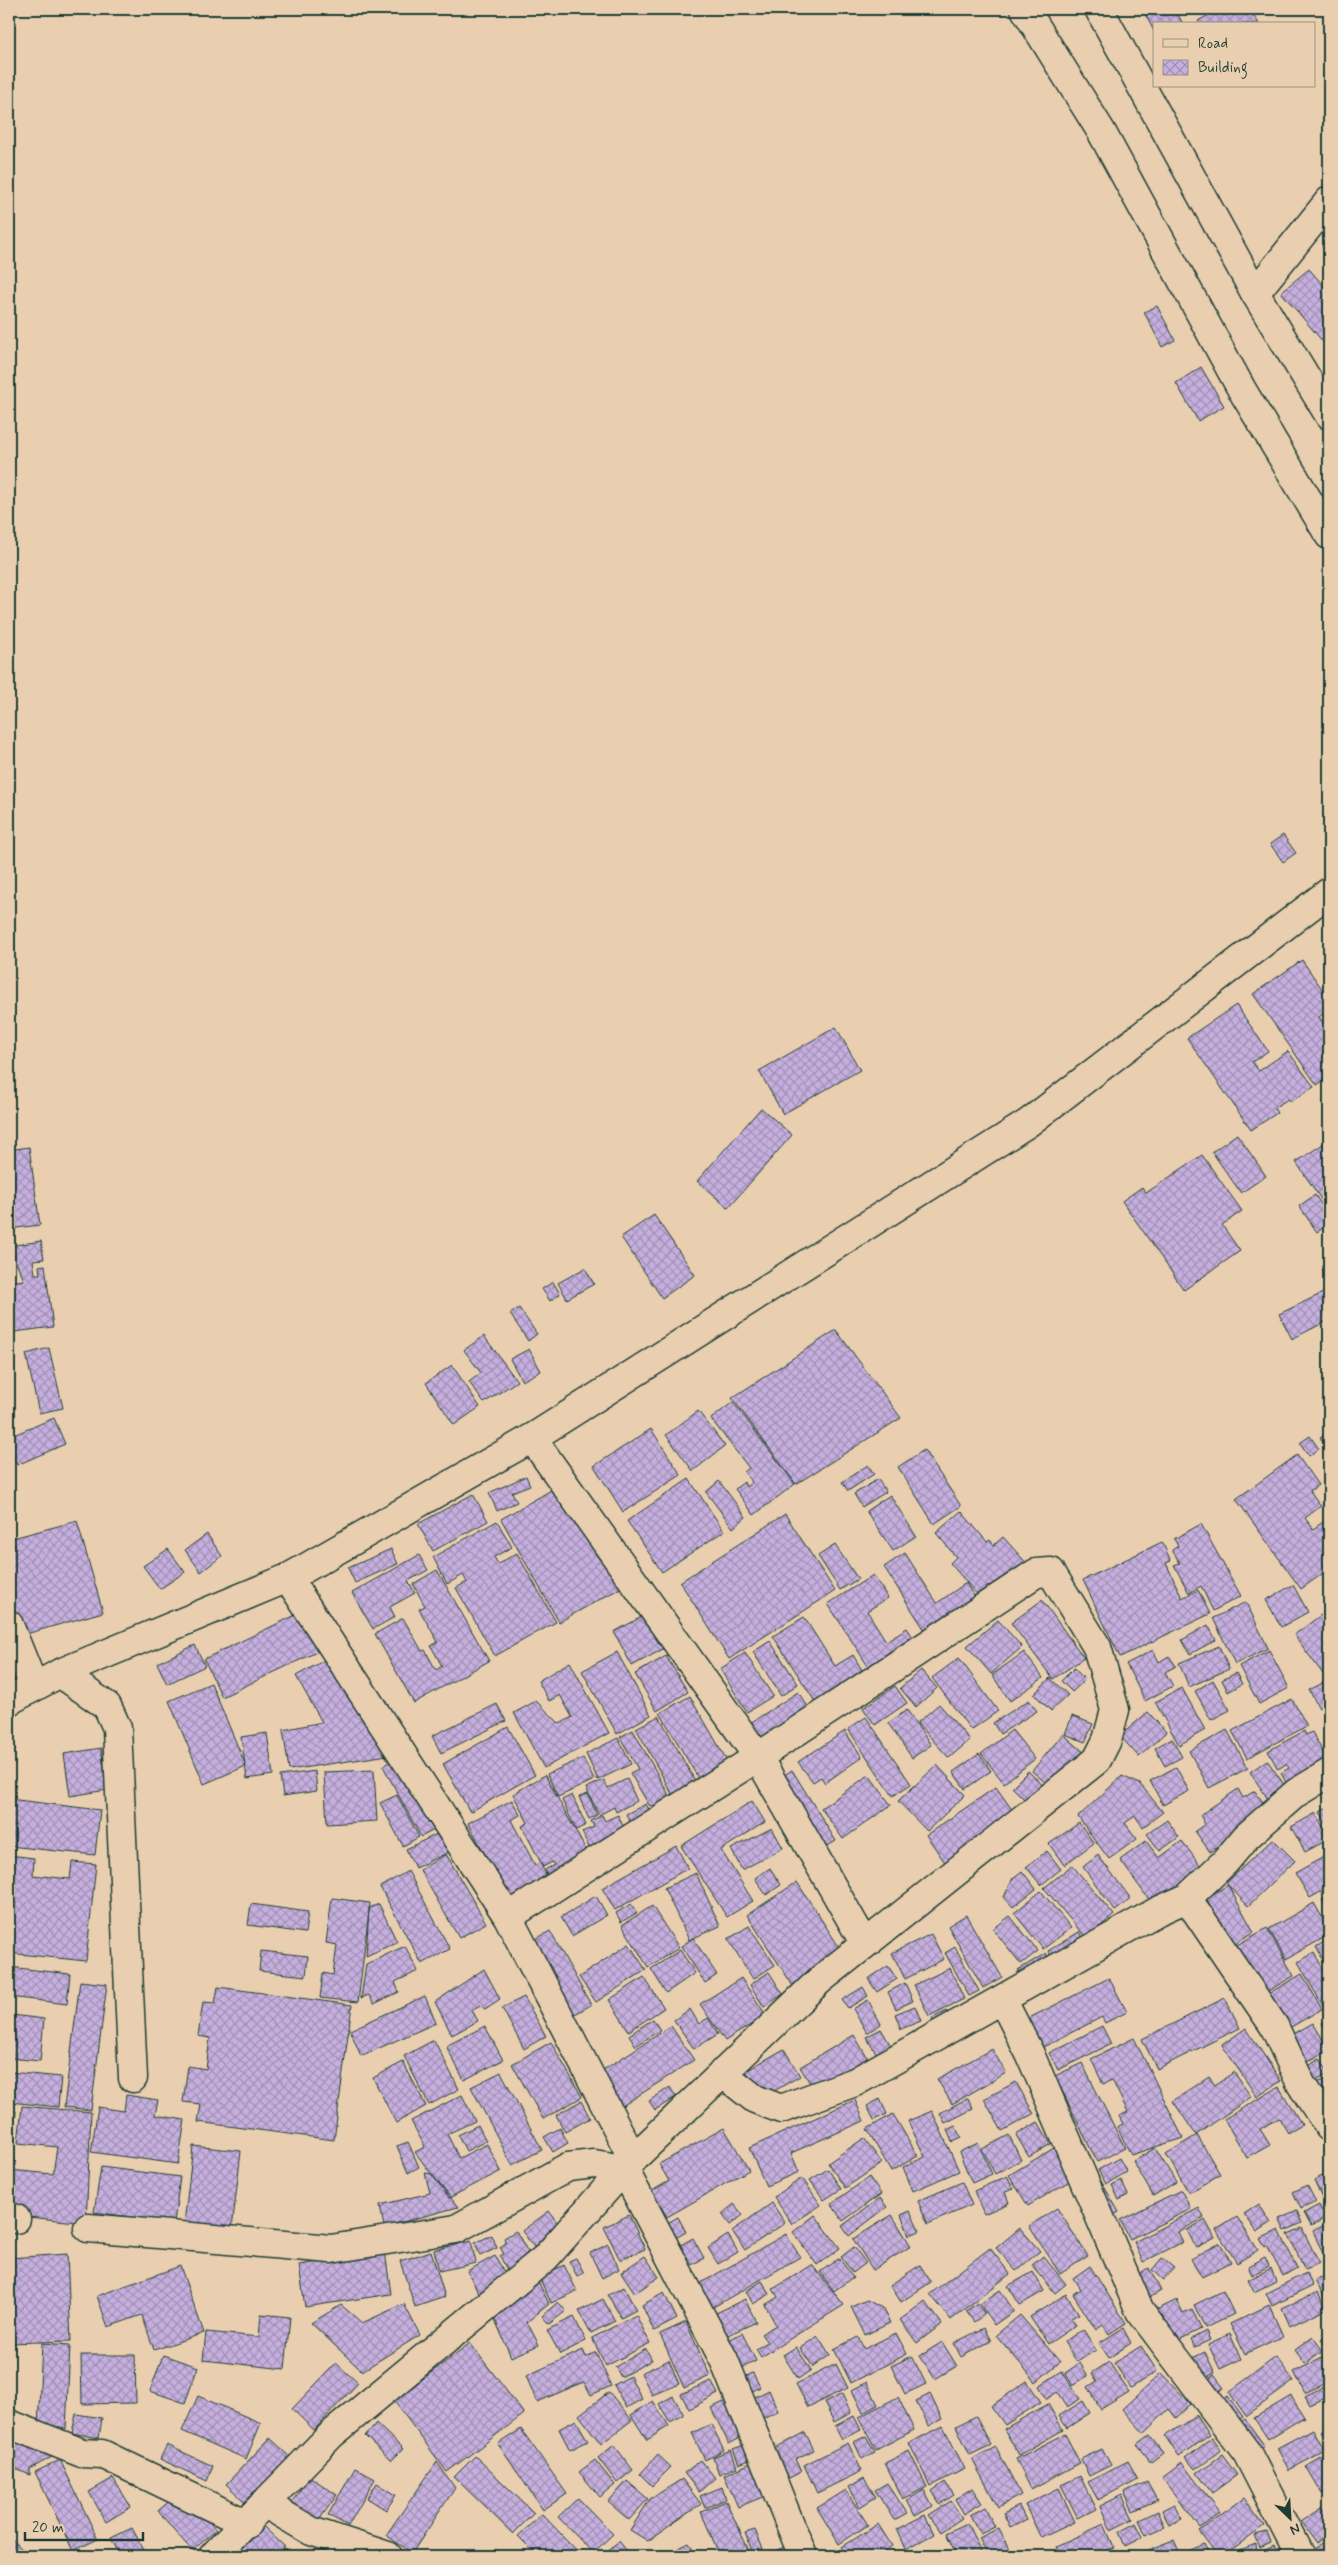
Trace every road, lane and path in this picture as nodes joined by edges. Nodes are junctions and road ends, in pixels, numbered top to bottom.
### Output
1 (1025, 9) edge
2 (1099, 9) edge
3 (1329, 201) edge
4 (1255, 293) junction
5 (1329, 415) edge
6 (1329, 535) edge
7 (1329, 892) edge
8 (532, 1438) junction
9 (288, 1578) junction
10 (9, 1625) edge
11 (60, 1673) junction
12 (34, 1687) junction
13 (9, 1701) edge
14 (758, 1757) junction
15 (1329, 1773) edge
16 (1186, 1898) junction
17 (508, 1917) junction
18 (865, 1944) junction
19 (1002, 1999) junction
20 (722, 2073) junction
21 (133, 2078) dead end
22 (1329, 2127) edge
23 (628, 2164) junction
24 (88, 2228) dead end
25 (9, 2424) edge
26 (264, 2503) junction
27 (247, 2524) junction
28 (213, 2556) edge
29 (388, 2556) edge
30 (803, 2556) edge
31 (1300, 2556) edge

1 - 6 street
2 - 4 street
3 - 4 street
4 - 5 street
7 - 8 street
8 - 9 street
8 - 14 street
9 - 11 street
9 - 17 street
10 - 12 street
11 - 12 street
11 - 21 street
12 - 13 street
14 - 17 street
14 - 18 street
14 - 18 street
15 - 16 street
16 - 19 street
16 - 22 street
17 - 23 street
18 - 20 street
19 - 20 street
19 - 31 street
20 - 23 street
23 - 24 street
23 - 26 street
23 - 30 street
25 - 27 street
26 - 27 street
26 - 29 street
27 - 28 street

